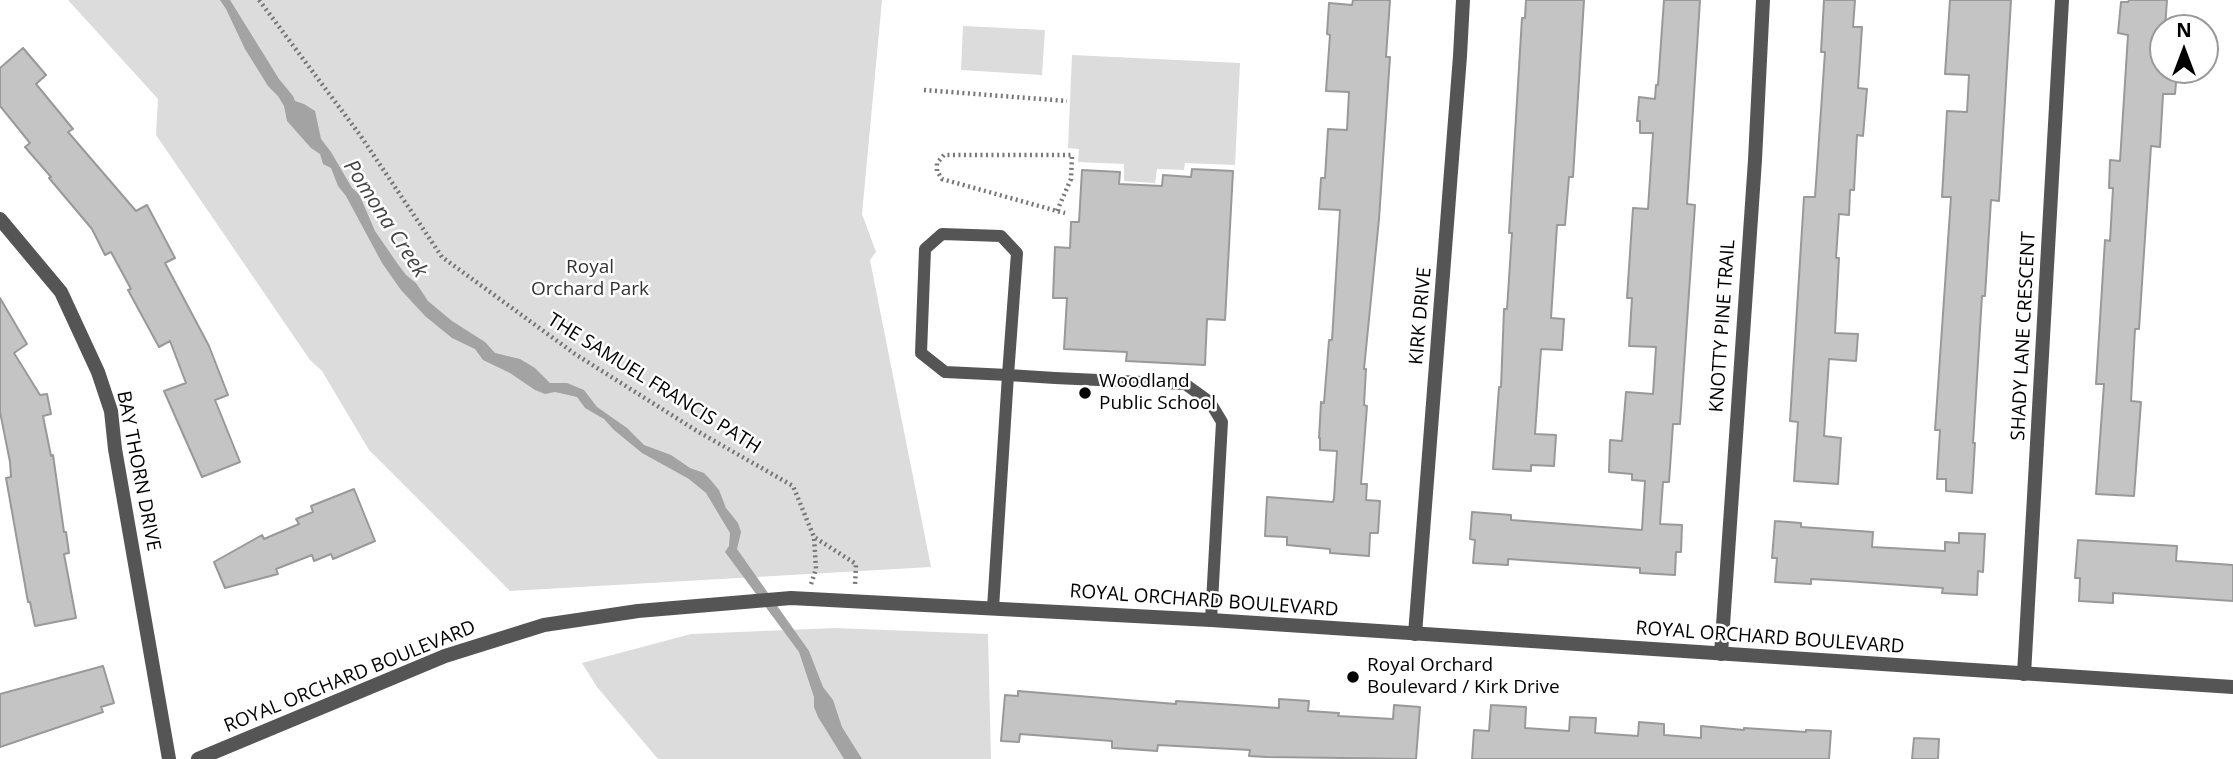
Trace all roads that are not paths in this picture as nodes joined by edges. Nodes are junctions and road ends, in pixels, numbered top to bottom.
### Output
1 (1463, 0) edge
2 (1763, 0) edge
3 (2062, 0) edge
4 (0, 219) edge
5 (1008, 375) junction
6 (993, 608) junction
7 (1211, 621) junction
8 (1415, 634) junction
9 (1721, 654) junction
10 (2024, 674) junction
11 (2233, 687) edge
12 (169, 759) edge
13 (198, 759) edge

1 - 8 street, KIRK DRIVE
2 - 9 street, KNOTTY PINE TRAIL
3 - 10 street, SHADY LANE CRESCENT
4 - 12 street, BAY THORN DRIVE
5 - 5 lane
5 - 6 lane
5 - 7 lane
6 - 7 street, ROYAL ORCHARD BOULEVARD
6 - 13 street, ROYAL ORCHARD BOULEVARD
7 - 8 street, ROYAL ORCHARD BOULEVARD
8 - 9 street, ROYAL ORCHARD BOULEVARD
9 - 10 street, ROYAL ORCHARD BOULEVARD
10 - 11 street, ROYAL ORCHARD BOULEVARD

